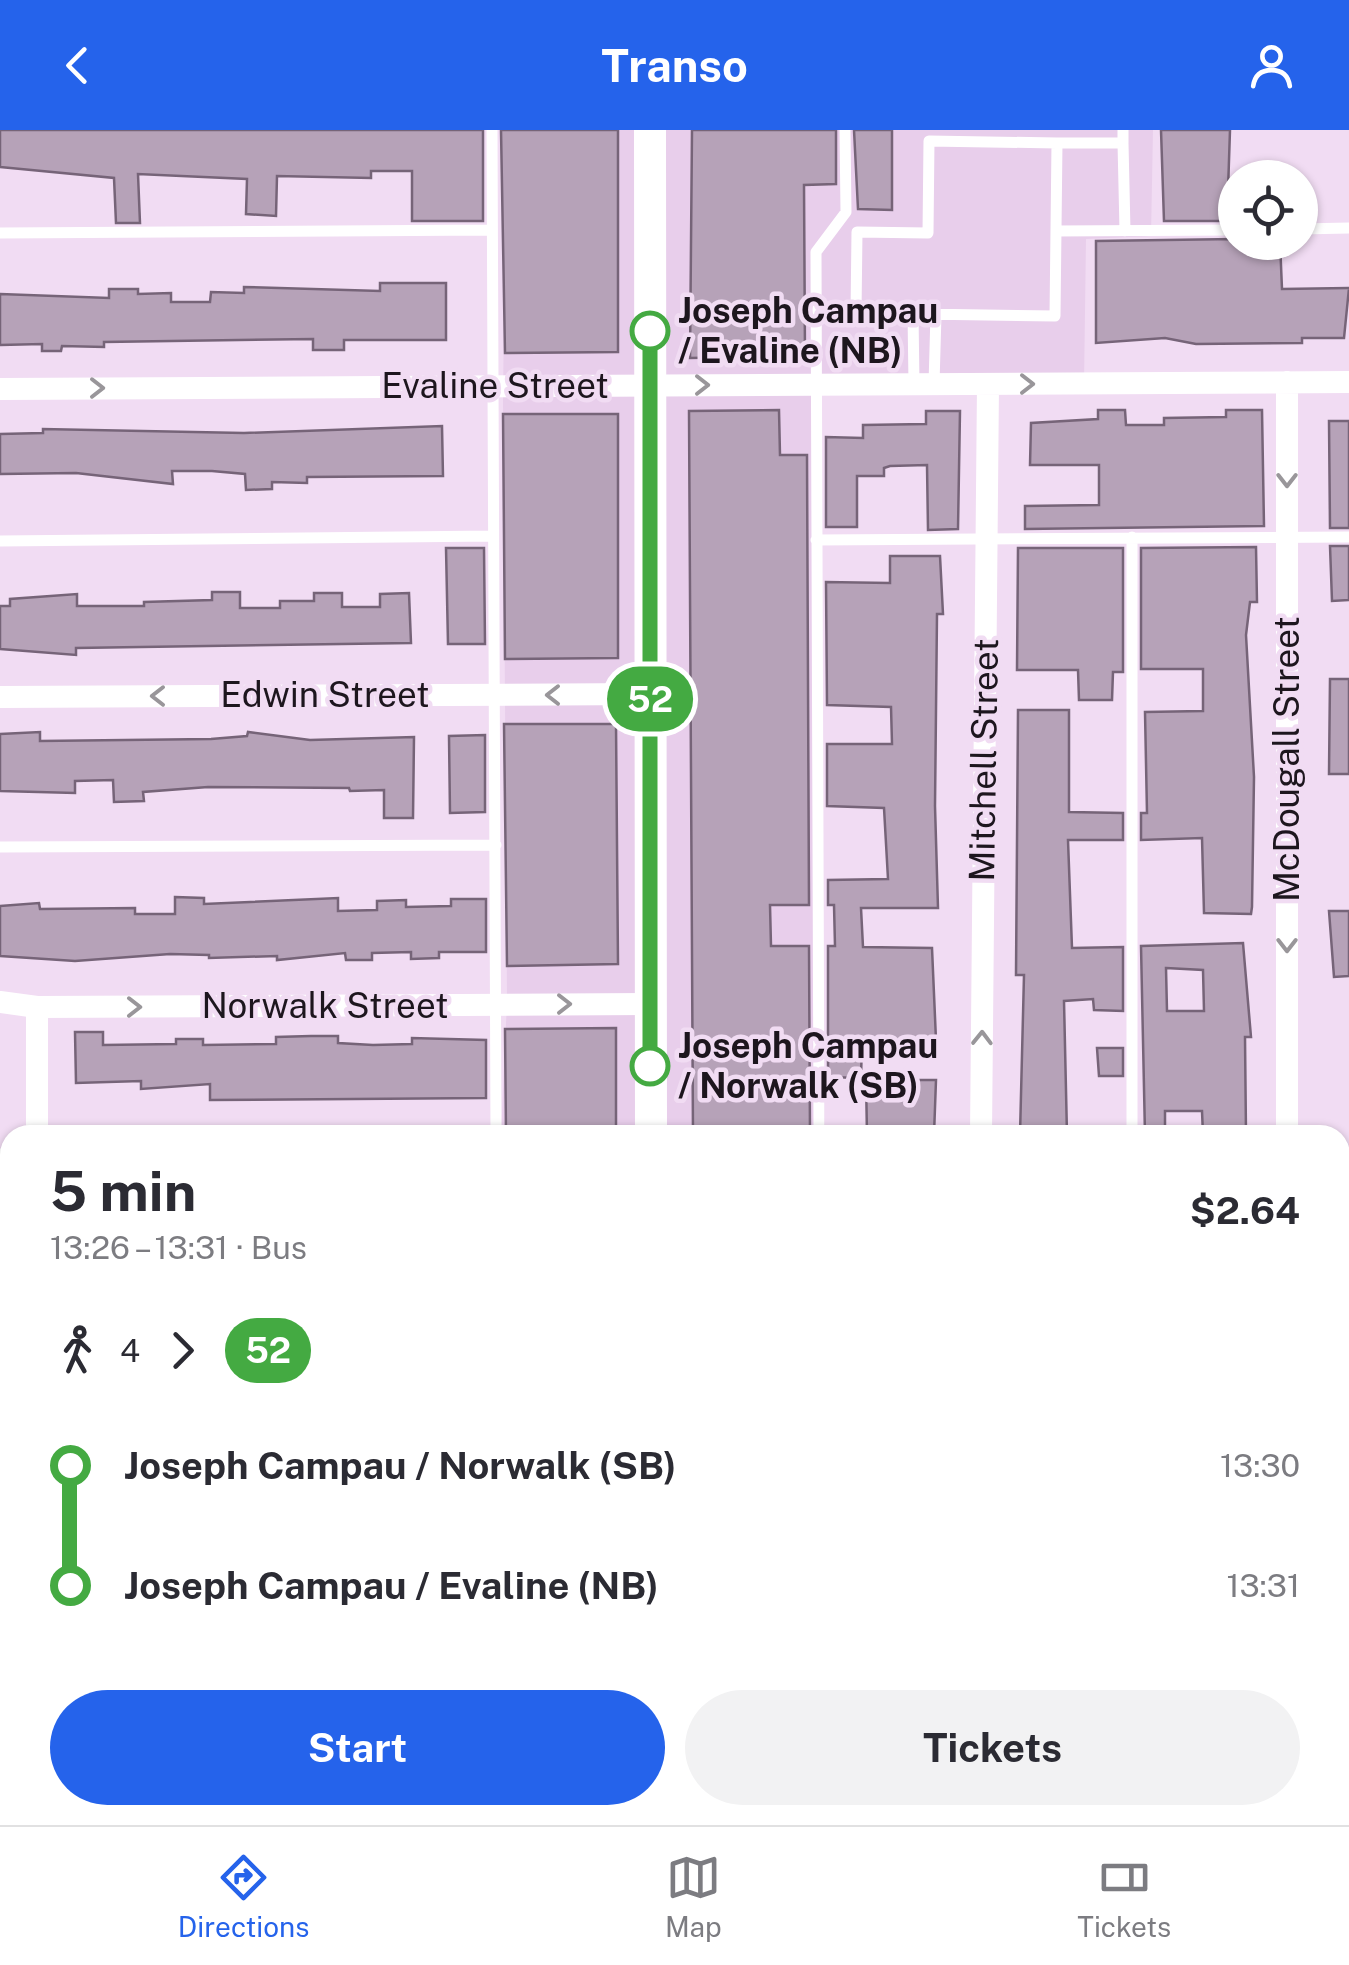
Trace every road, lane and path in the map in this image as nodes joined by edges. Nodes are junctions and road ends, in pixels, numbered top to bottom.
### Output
1 (492, 130) edge
2 (650, 130) edge
3 (845, 130) edge
4 (988, 136) edge
5 (1008, 136) edge
6 (1123, 137) edge
7 (1057, 143) junction
8 (846, 212) junction
9 (1349, 228) edge
10 (1318, 229) edge
11 (492, 230) junction
12 (1218, 230) edge
13 (1056, 231) junction
14 (1125, 231) junction
15 (858, 232) junction
16 (0, 234) edge
17 (913, 314) junction
18 (936, 314) junction
19 (1287, 382) junction
20 (1349, 382) edge
21 (816, 384) junction
22 (924, 384) junction
23 (988, 384) junction
24 (650, 385) junction
25 (491, 386) junction
26 (0, 389) edge
27 (493, 536) junction
28 (986, 537) junction
29 (1132, 537) junction
30 (1287, 537) junction
31 (1349, 537) edge
32 (816, 540) junction
33 (0, 541) edge
34 (650, 694) junction
35 (496, 695) junction
36 (0, 696) edge
37 (496, 845) junction
38 (0, 847) edge
39 (0, 1002) edge
40 (650, 1004) junction
41 (497, 1005) junction
42 (36, 1007) junction
43 (38, 1125) edge
44 (496, 1125) edge
45 (650, 1125) edge
46 (819, 1125) edge
47 (980, 1125) edge
48 (1132, 1125) edge
49 (1287, 1125) edge

1 - 11 lane
2 - 24 street
3 - 8 lane
4 - 5 lane
4 - 15 lane
5 - 7 lane
6 - 7 lane
6 - 14 lane
7 - 13 lane
8 - 15 lane
8 - 21 lane
9 - 10 lane
11 - 16 lane
11 - 25 lane
12 - 14 lane
13 - 14 lane
13 - 18 lane
15 - 17 lane
17 - 18 lane
17 - 22 lane
18 - 22 lane
19 - 20 street, Evaline Street
23 -> 19 street, Evaline Street
19 -> 30 street, McDougall Street
21 - 22 street, Evaline Street
24 -> 21 street, Evaline Street
21 - 32 lane
22 - 23 street, Evaline Street
23 - 28 street, Mitchell Street
24 - 25 street, Evaline Street
24 - 34 street
26 -> 25 street, Evaline Street
25 - 27 lane
27 - 33 lane
27 - 35 lane
28 - 29 lane
28 - 32 lane
47 -> 28 street, Mitchell Street
29 - 30 lane
29 - 48 lane
30 - 31 lane
30 -> 49 street, McDougall Street
32 - 46 lane
34 -> 35 street, Edwin Street
34 - 40 street
35 -> 36 street, Edwin Street
35 - 37 lane
37 - 38 lane
37 - 41 lane
39 - 42 street, Norwalk Street
41 -> 40 street, Norwalk Street
40 - 45 street
42 -> 41 street, Norwalk Street
41 - 44 lane
42 - 43 street

